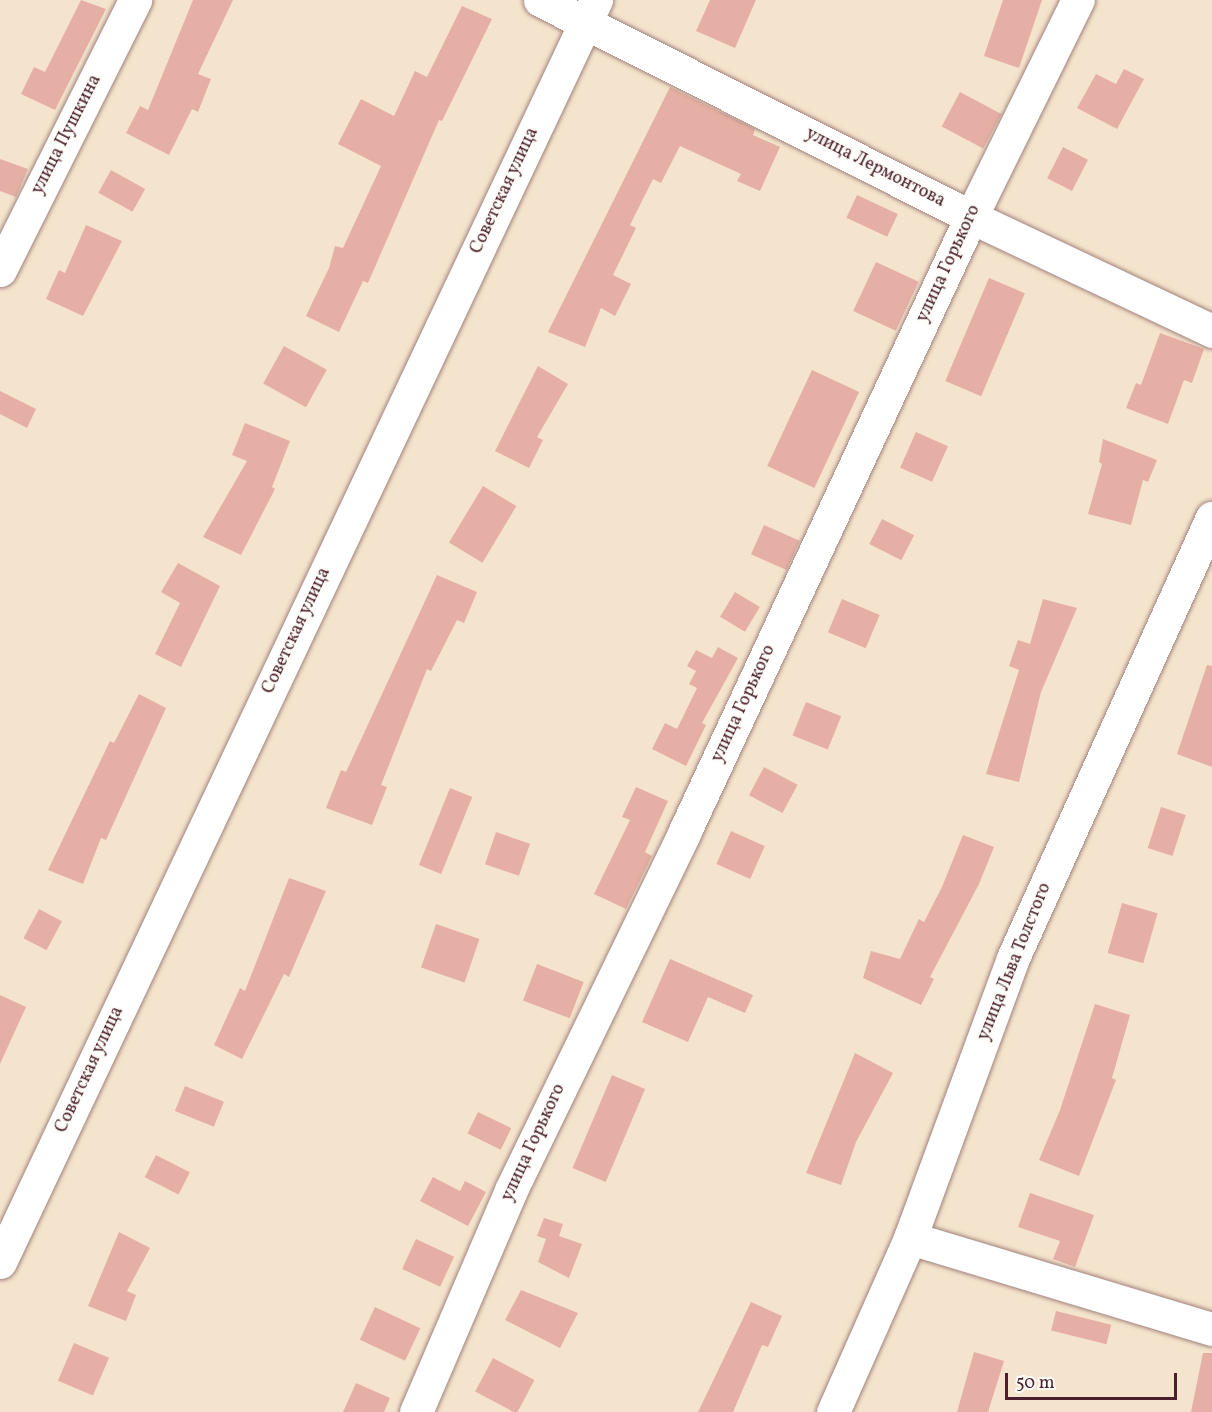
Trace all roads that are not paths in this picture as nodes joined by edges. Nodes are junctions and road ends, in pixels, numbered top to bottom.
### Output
1 (135, 0) edge
2 (540, 0) edge
3 (1078, 0) edge
4 (590, 11) edge
5 (970, 217) junction
6 (0, 270) edge
7 (1212, 331) edge
8 (1208, 536) edge
9 (910, 1238) junction
10 (0, 1262) edge
11 (1212, 1329) edge
12 (416, 1412) edge
13 (832, 1412) edge

1 - 6 street, улица Пушкина
2 - 4 street, улица Лермонтова
3 - 5 street, улица Горького
4 - 5 street, улица Лермонтова
4 - 10 street, Советская улица
5 - 7 street, улица Лермонтова
5 - 12 street, улица Горького
8 - 9 street, улица Льва Толстого
9 - 11 street
9 - 13 street, улица Льва Толстого

